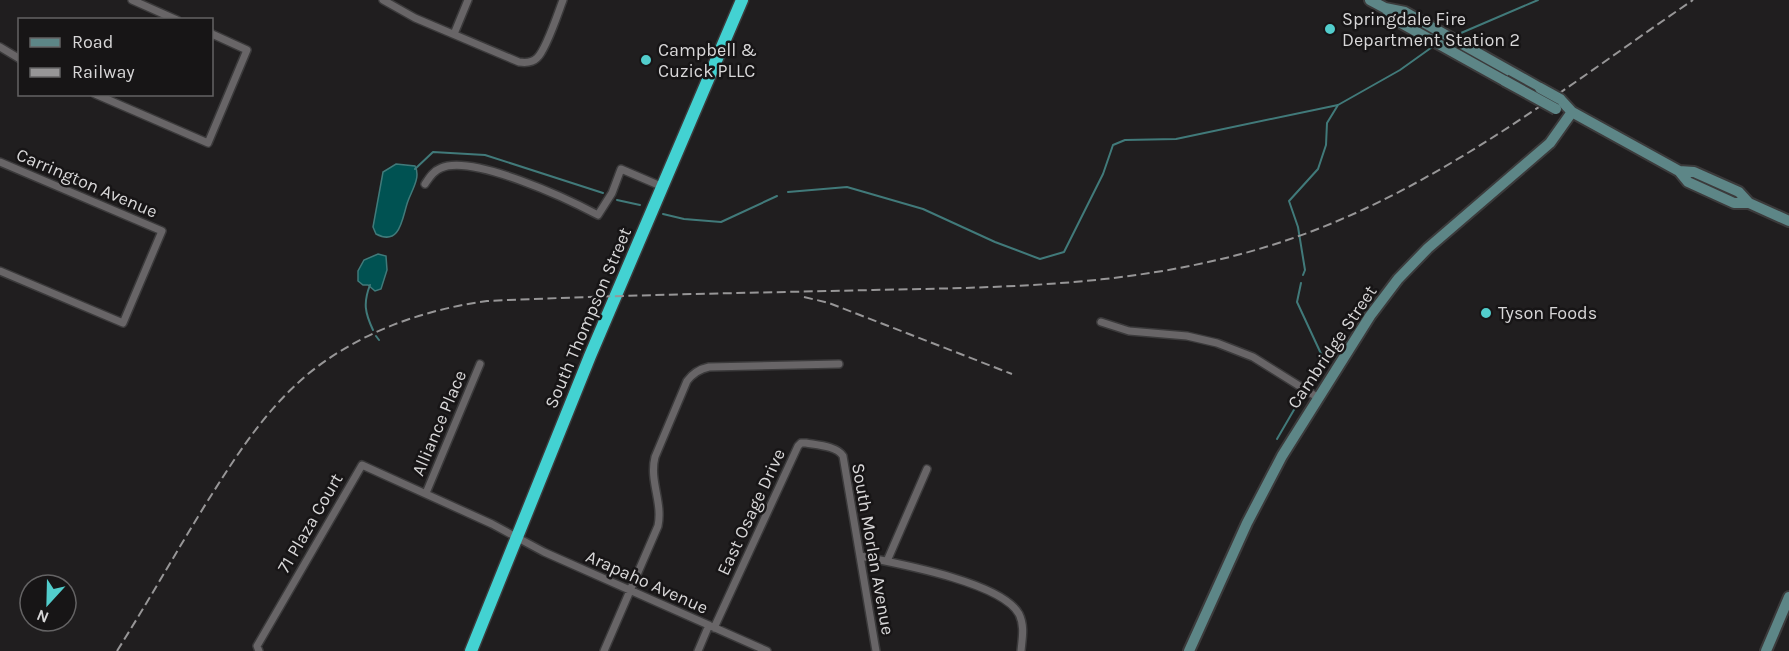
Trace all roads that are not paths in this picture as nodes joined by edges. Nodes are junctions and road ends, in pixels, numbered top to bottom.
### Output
1 (132, 0) edge
2 (383, 0) edge
3 (468, 0) edge
4 (563, 0) edge
5 (1370, 0) edge
6 (738, 1) edge
7 (1385, 8) junction
8 (172, 18) edge
9 (213, 34) edge
10 (454, 34) junction
11 (0, 47) edge
12 (18, 58) edge
13 (100, 96) edge
14 (1558, 104) junction
15 (1572, 112) junction
16 (0, 162) edge
17 (425, 184) dead end
18 (663, 187) junction
19 (1789, 220) edge
20 (0, 271) edge
21 (1101, 322) dead end
22 (480, 364) dead end
23 (839, 364) dead end
24 (1317, 397) junction
25 (840, 452) joint
26 (927, 469) dead end
27 (426, 493) junction
28 (516, 537) junction
29 (860, 556) junction
30 (887, 561) junction
31 (630, 591) junction
32 (1789, 597) edge
33 (712, 626) junction
34 (260, 651) edge
35 (471, 651) edge
36 (604, 651) edge
37 (698, 651) edge
38 (767, 651) edge
39 (876, 651) edge
40 (1021, 651) edge
41 (1189, 651) edge
42 (1766, 651) edge

1 - 8 street
2 - 10 street
3 - 10 street
4 - 10 street
5 - 7 street
6 - 18 highway, South Thompson Street
7 - 14 street, bridge
7 - 14 street, bridge
9 - 13 street
11 - 12 street
14 - 15 street
15 - 19 street
15 - 24 street, Cambridge Street
16 - 20 street, Carrington Avenue
17 - 18 street
18 - 28 highway, South Thompson Street
21 - 24 street
22 - 27 street, Alliance Place
23 - 31 street
24 - 41 street, Cambridge Street
25 - 29 street, South Morlan Avenue
25 - 33 street, East Osage Drive
26 - 30 street
27 - 28 street, 71 Plaza Court
27 - 34 street, 71 Plaza Court
28 - 31 street, Arapaho Avenue
28 - 35 highway, South Thompson Street
29 - 30 street
29 - 39 street, South Morlan Avenue
30 - 40 street
31 - 33 street, Arapaho Avenue
31 - 36 street
32 - 42 street
33 - 37 street, East Osage Drive
33 - 38 street, Arapaho Avenue

